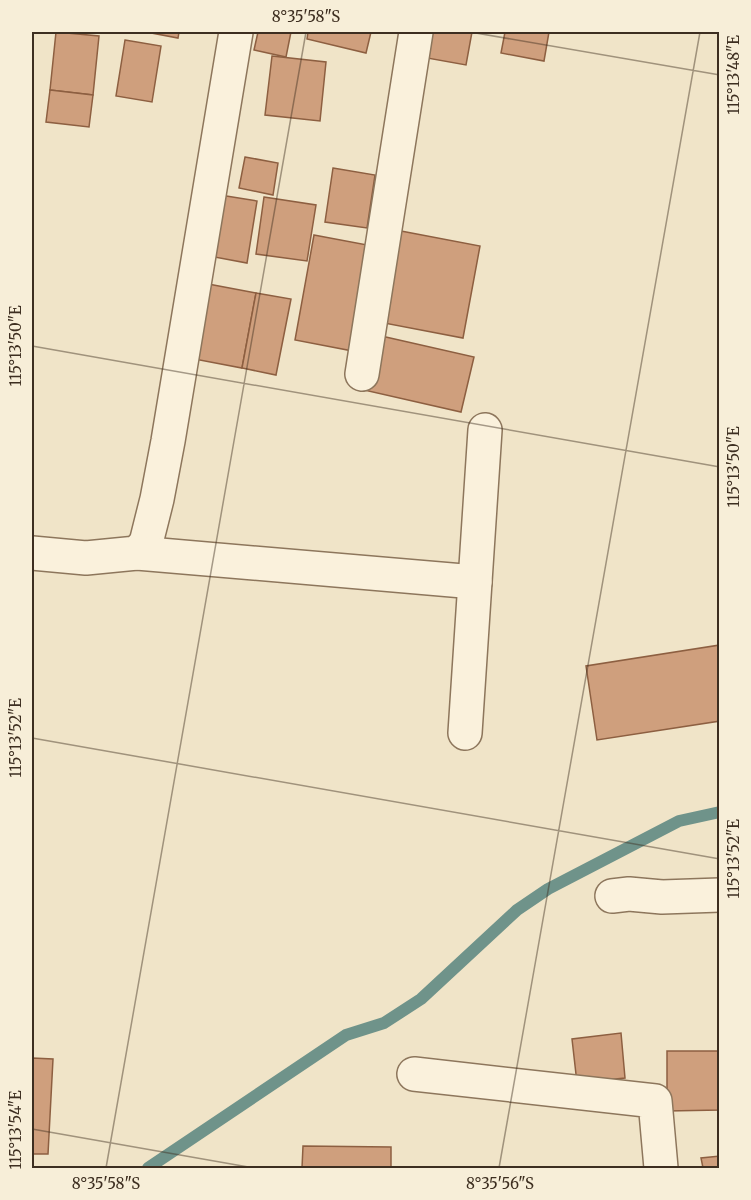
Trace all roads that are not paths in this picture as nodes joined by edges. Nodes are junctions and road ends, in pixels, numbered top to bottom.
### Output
1 (236, 32) edge
2 (417, 32) edge
3 (362, 374) dead end
4 (485, 430) dead end
5 (32, 553) edge
6 (137, 553) junction
7 (475, 582) junction
8 (465, 733) dead end
9 (720, 895) edge
10 (612, 896) dead end
11 (414, 1074) dead end
12 (661, 1168) edge

1 - 6 street
2 - 3 street
4 - 7 street
5 - 6 street
6 - 7 street
7 - 8 street
9 - 10 street
11 - 12 street

